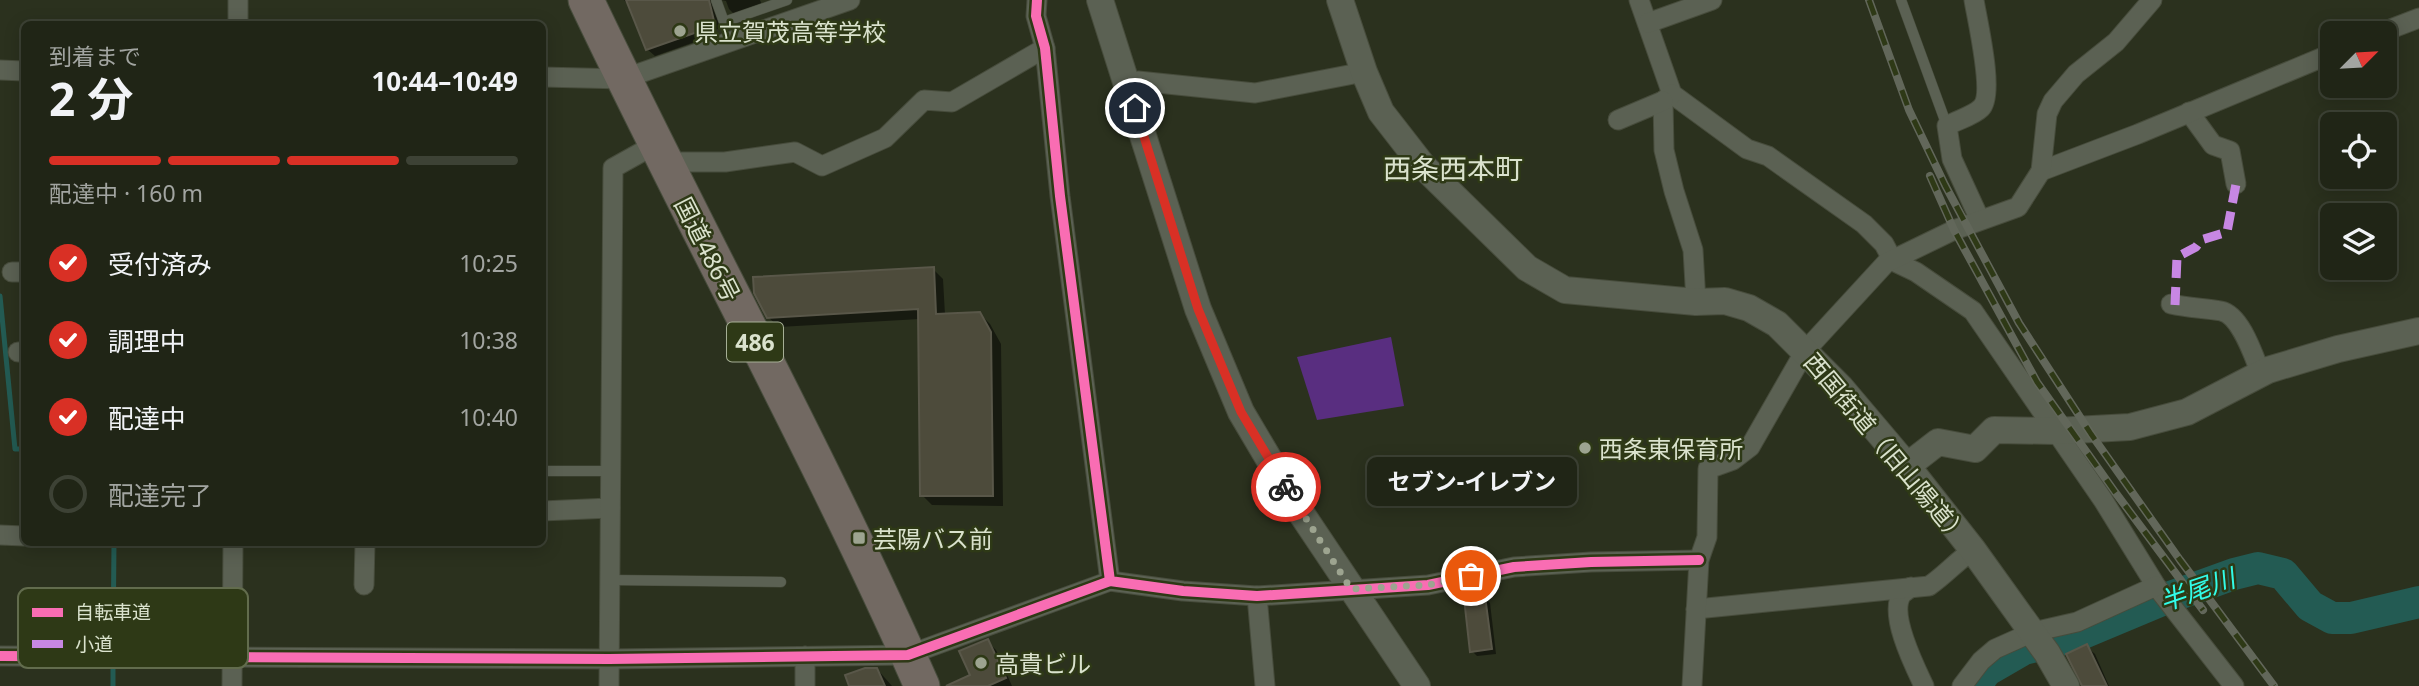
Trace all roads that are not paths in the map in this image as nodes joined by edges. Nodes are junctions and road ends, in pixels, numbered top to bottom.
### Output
1 (238, 0) edge
2 (586, 0) edge
3 (716, 0) edge
4 (787, 0) edge
5 (850, 0) edge
6 (1037, 0) edge
7 (1100, 0) edge
8 (1340, 0) edge
9 (1639, 0) edge
10 (1712, 0) edge
11 (1901, 0) edge
12 (1974, 0) edge
13 (2152, 0) edge
14 (2419, 18) edge
15 (238, 21) edge
16 (1648, 23) junction
17 (2398, 26) edge
18 (1045, 48) junction
19 (2320, 57) edge
20 (0, 70) edge
21 (21, 71) edge
22 (1364, 72) junction
23 (546, 77) edge
24 (623, 79) junction
25 (1128, 83) junction
26 (1667, 97) junction
27 (2189, 112) junction
28 (1618, 120) dead end
29 (1947, 125) junction
30 (660, 153) junction
31 (2042, 171) junction
32 (2236, 184) dead end
33 (1980, 220) junction
34 (1893, 261) junction
35 (1696, 302) junction
36 (2171, 304) dead end
37 (2419, 331) edge
38 (1805, 351) junction
39 (2261, 374) junction
40 (2055, 430) junction
41 (1907, 467) junction
42 (546, 471) edge
43 (611, 471) junction
44 (610, 508) junction
45 (546, 511) edge
46 (0, 535) edge
47 (21, 536) edge
48 (233, 546) edge
49 (365, 546) edge
50 (1973, 550) junction
51 (1699, 560) junction
52 (610, 580) junction
53 (1110, 581) junction
54 (780, 582) dead end
55 (364, 585) dead end
56 (2156, 586) junction
57 (1911, 587) junction
58 (233, 588) edge
59 (1351, 589) junction
60 (1257, 596) junction
61 (1696, 608) junction
62 (2040, 642) junction
63 (908, 655) junction
64 (0, 656) edge
65 (18, 656) edge
66 (805, 656) junction
67 (248, 658) edge
68 (609, 659) junction
69 (232, 668) edge
70 (232, 686) edge
71 (609, 686) edge
72 (805, 686) edge
73 (922, 686) edge
74 (1265, 686) edge
75 (1417, 686) edge
76 (1692, 686) edge
77 (1924, 686) edge
78 (1962, 686) edge
79 (2066, 686) edge
80 (2234, 686) edge

1 - 15 street
2 - 24 highway, 国道486号 / 486
3 - 4 lane
5 - 24 street
6 - 18 street
7 - 25 street
8 - 22 street, 西国街道（旧山陽道）
9 - 16 street
10 - 16 street
11 - 29 lane
12 - 29 street
13 - 31 street
14 - 17 street
16 - 26 street
18 - 30 street
18 - 53 street
19 - 27 street
20 - 21 street
22 - 25 street
22 - 35 street, 西国街道（旧山陽道）
23 - 24 street
24 - 30 highway, 国道486号 / 486
25 - 59 street
26 - 28 street
26 - 34 street
26 - 35 street
27 - 31 street
27 - 32 street
29 - 33 street
30 - 43 street
30 - 63 highway, 国道486号 / 486
31 - 33 street
33 - 34 street
34 - 38 street
34 - 40 street
35 - 38 street, 西国街道（旧山陽道）
36 - 39 street
37 - 39 street
38 - 41 street, 西国街道（旧山陽道）
38 - 51 street
39 - 40 street
40 - 41 street
40 - 56 street
41 - 50 street, 西国街道（旧山陽道）
42 - 43 lane
43 - 44 street
44 - 45 street
44 - 52 street
46 - 47 street
48 - 58 street
49 - 55 street
50 - 57 street
50 - 62 street, 西国街道（旧山陽道）
51 - 59 street
51 - 61 street
52 - 54 lane
52 - 68 street
53 - 60 street
53 - 63 street
56 - 62 street
56 - 80 street
57 - 61 street
57 - 77 street
59 - 60 street
59 - 75 street
60 - 74 street
61 - 76 street
62 - 78 street
62 - 79 street, 西国街道（旧山陽道）
63 - 66 street
63 - 73 highway, 国道486号 / 486
64 - 65 street
66 - 68 street
66 - 72 street
67 - 68 street
68 - 71 street
69 - 70 street

